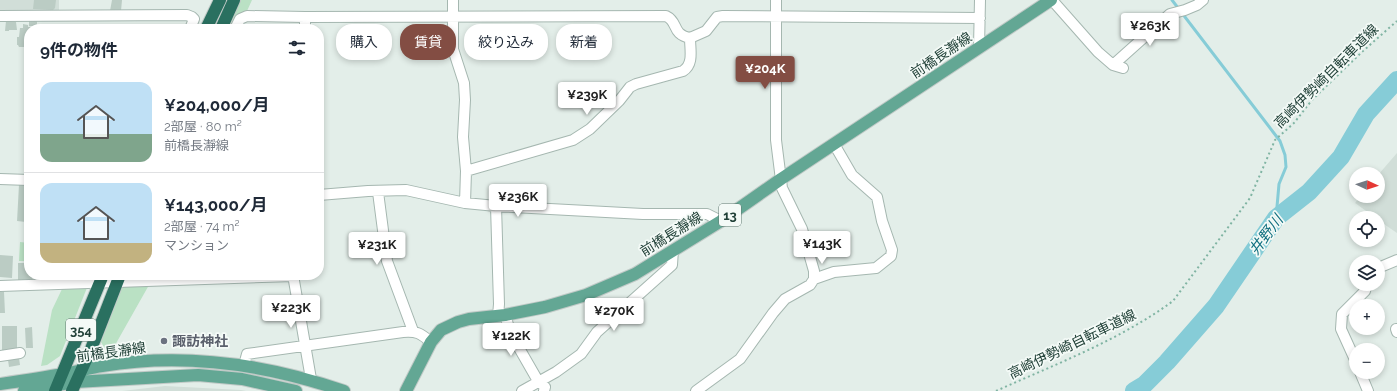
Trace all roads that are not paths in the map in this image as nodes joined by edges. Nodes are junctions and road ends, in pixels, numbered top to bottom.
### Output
1 (220, 0) edge
2 (234, 0) edge
3 (453, 0) edge
4 (776, 0) edge
5 (980, 0) edge
6 (1051, 0) edge
7 (1203, 0) edge
8 (0, 16) edge
9 (453, 16) junction
10 (776, 16) junction
11 (305, 17) junction
12 (980, 18) junction
13 (192, 24) edge
14 (208, 24) edge
15 (223, 24) edge
16 (238, 24) edge
17 (305, 24) edge
18 (690, 38) junction
19 (980, 47) junction
20 (834, 144) junction
21 (466, 171) junction
22 (0, 179) edge
23 (781, 179) junction
24 (24, 180) edge
25 (378, 192) junction
26 (324, 195) edge
27 (465, 203) junction
28 (496, 206) junction
29 (721, 221) junction
30 (673, 250) junction
31 (1397, 260) edge
32 (1385, 265) edge
33 (35, 280) edge
34 (102, 280) edge
35 (118, 280) edge
36 (294, 280) edge
37 (814, 280) junction
38 (0, 286) edge
39 (1365, 291) edge
40 (501, 316) junction
41 (1397, 329) edge
42 (412, 331) junction
43 (1397, 332) edge
44 (431, 342) junction
45 (304, 346) junction
46 (1349, 347) edge
47 (20, 353) dead end
48 (0, 356) edge
49 (244, 365) junction
50 (310, 379) junction
51 (1363, 379) edge
52 (76, 381) edge
53 (538, 381) junction
54 (58, 383) edge
55 (0, 384) edge
56 (24, 391) edge
57 (296, 391) edge
58 (344, 391) edge
59 (406, 391) edge
60 (522, 391) edge
61 (544, 391) edge
62 (696, 391) edge
63 (1368, 391) edge

1 - 14 highway
2 - 15 highway
3 - 9 street
4 - 10 street
5 - 12 street
6 - 7 street
6 - 19 main road, 前橋長瀞線 / 13
8 - 13 street
9 - 11 street
9 - 18 street
9 - 21 street
10 - 12 street
10 - 18 street
10 - 23 street
11 - 16 street
11 - 17 street
12 - 19 street
18 - 21 street
19 - 20 main road, 前橋長瀞線 / 13
20 - 23 main road, 前橋長瀞線 / 13
20 - 37 street
21 - 27 street
22 - 24 street
23 - 29 main road, 前橋長瀞線 / 13
23 - 37 street
25 - 26 street
25 - 27 street
25 - 42 street
27 - 28 street
28 - 29 street
28 - 40 street
29 - 30 main road, 前橋長瀞線 / 13
30 - 40 main road, 前橋長瀞線 / 13
30 - 53 street
31 - 32 street
33 - 38 street
34 - 54 highway, 354
35 - 52 highway, 354
36 - 45 street
37 - 62 street
39 - 46 street
40 - 44 main road, 前橋長瀞線 / 13
40 - 53 street
41 - 43 street
42 - 44 street
42 - 45 street
44 - 59 main road, 前橋長瀞線 / 13
45 - 49 street
45 - 50 street
47 - 48 street
49 - 50 main road, 前橋長瀞線
49 - 52 main road, 前橋長瀞線
50 - 58 main road, 前橋長瀞線
51 - 63 street
52 - 54 main road, 前橋長瀞線
52 - 57 main road, 前橋長瀞線
53 - 60 street
53 - 61 street
54 - 55 main road, 前橋長瀞線
54 - 56 main road, 前橋長瀞線

